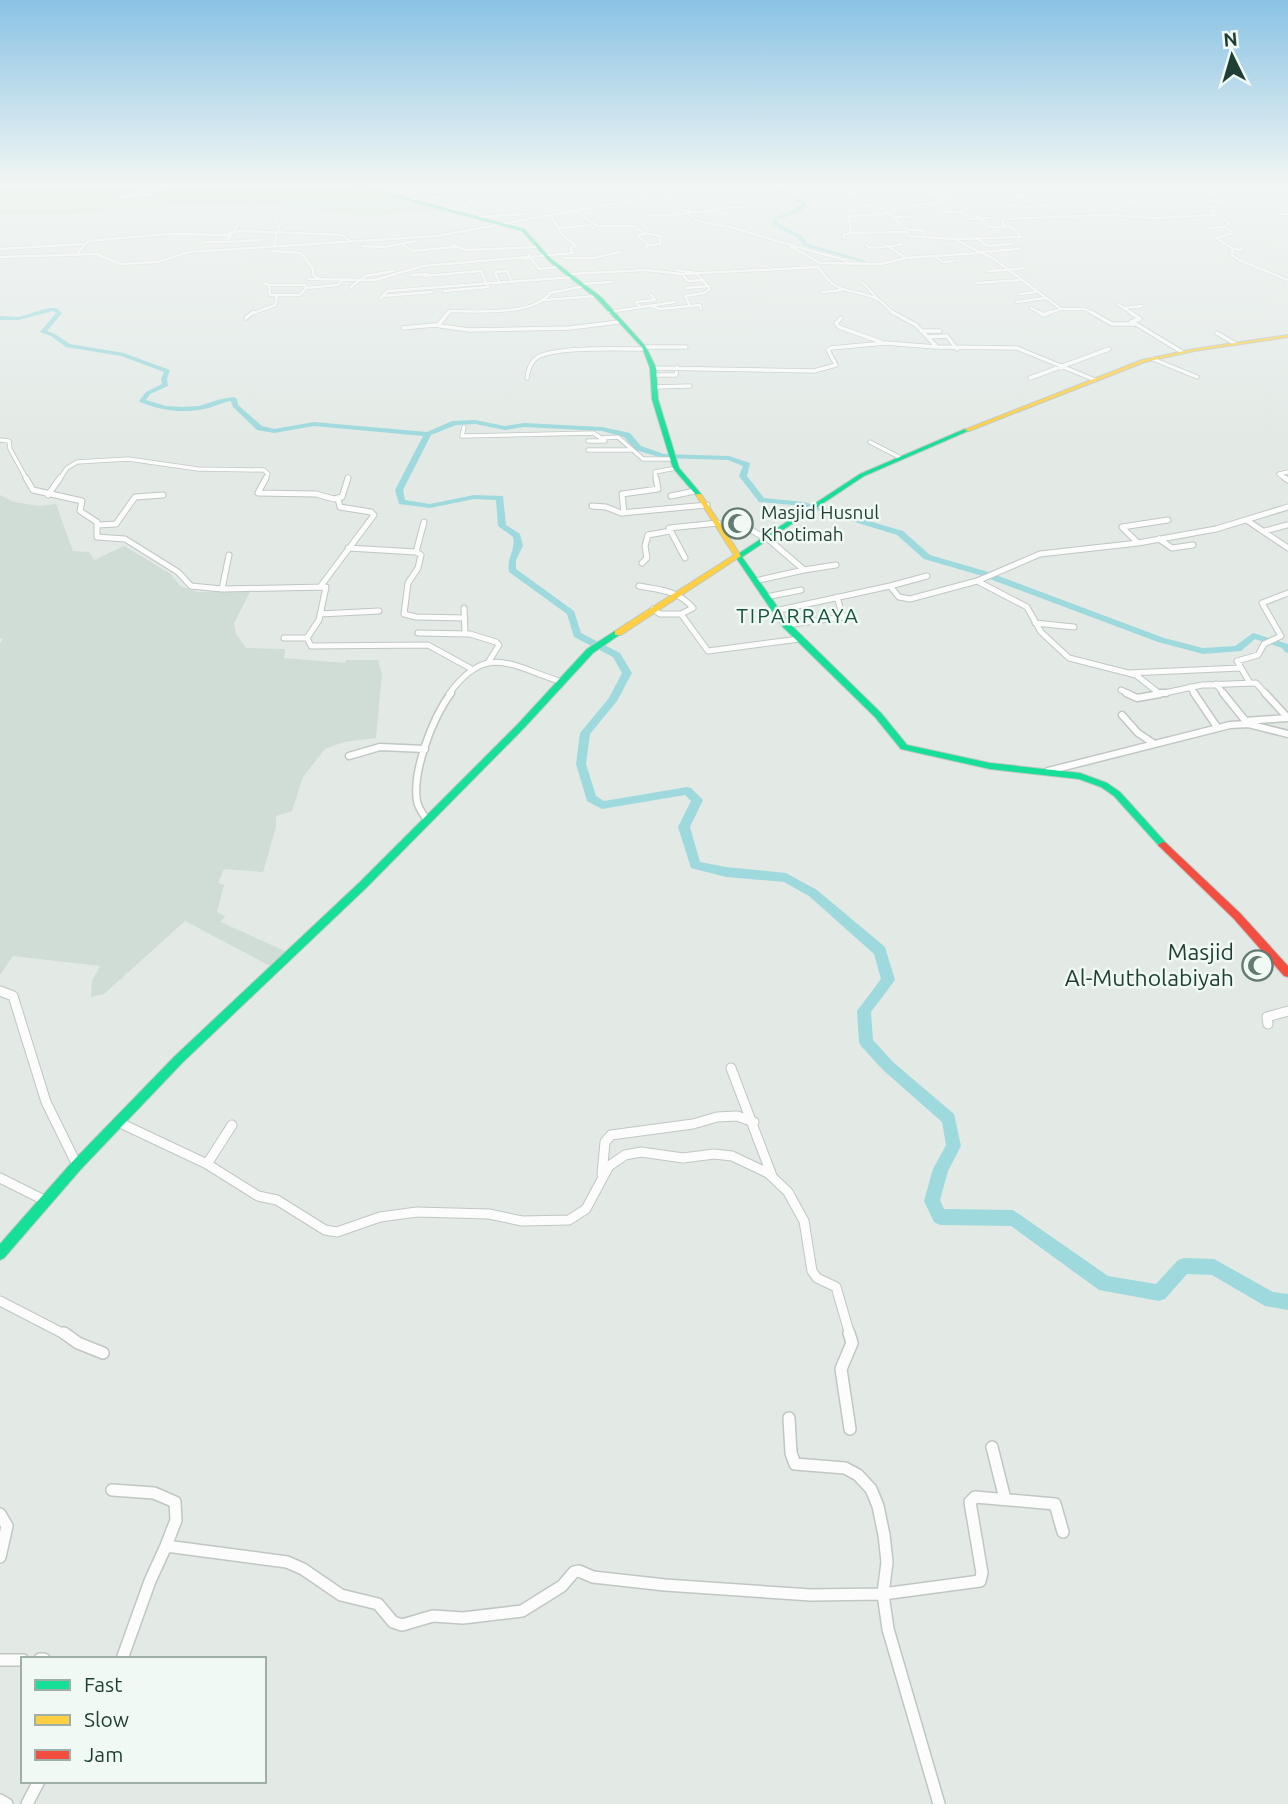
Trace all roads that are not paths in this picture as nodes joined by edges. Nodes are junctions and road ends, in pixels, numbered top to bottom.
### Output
1 (313, 270) edge
2 (408, 270) edge
3 (410, 270) edge
4 (563, 270) edge
5 (673, 270) edge
6 (676, 270) edge
7 (690, 270) edge
8 (739, 270) edge
9 (822, 270) edge
10 (1004, 270) edge
11 (1008, 270) edge
12 (1265, 270) edge
13 (988, 271) dead end
14 (461, 273) junction
15 (482, 273) junction
16 (696, 273) junction
17 (449, 274) junction
18 (682, 274) junction
19 (424, 275) junction
20 (437, 275) junction
21 (571, 276) junction
22 (308, 279) dead end
23 (321, 279) junction
24 (343, 279) junction
25 (358, 280) junction
26 (704, 280) junction
27 (1020, 280) junction
28 (1288, 280) edge
29 (485, 281) junction
30 (499, 282) junction
31 (512, 282) junction
32 (612, 282) dead end
33 (863, 283) dead end
34 (976, 283) dead end
35 (466, 284) junction
36 (583, 285) junction
37 (709, 286) junction
38 (306, 288) junction
39 (351, 288) dead end
40 (685, 288) dead end
41 (452, 290) junction
42 (842, 290) junction
43 (439, 291) junction
44 (427, 292) junction
45 (821, 292) dead end
46 (1036, 292) junction
47 (700, 294) junction
48 (1020, 294) dead end
49 (273, 295) junction
50 (651, 295) dead end
51 (596, 296) junction
52 (638, 296) dead end
53 (1045, 298) junction
54 (878, 299) junction
55 (545, 300) junction
56 (706, 300) dead end
57 (642, 301) junction
58 (1017, 302) dead end
59 (1118, 304) dead end
60 (651, 306) junction
61 (690, 306) junction
62 (1142, 306) dead end
63 (640, 307) junction
64 (679, 307) junction
65 (1031, 308) dead end
66 (1125, 308) junction
67 (1132, 308) junction
68 (701, 309) dead end
69 (1061, 309) junction
70 (609, 312) junction
71 (658, 313) dead end
72 (1142, 314) dead end
73 (246, 318) dead end
74 (841, 318) dead end
75 (618, 322) junction
76 (1131, 323) junction
77 (438, 325) junction
78 (402, 328) dead end
79 (922, 331) junction
80 (940, 331) dead end
81 (1217, 333) dead end
82 (1288, 336) edge
83 (928, 337) junction
84 (885, 343) junction
85 (1234, 343) junction
86 (972, 346) dead end
87 (686, 347) dead end
88 (937, 347) junction
89 (645, 348) junction
90 (1005, 348) junction
91 (594, 349) junction
92 (957, 349) junction
93 (1109, 349) dead end
94 (1182, 352) junction
95 (595, 356) dead end
96 (1153, 359) junction
97 (1063, 367) junction
98 (679, 368) junction
99 (653, 371) junction
100 (683, 376) dead end
101 (1197, 377) dead end
102 (527, 378) dead end
103 (1030, 378) dead end
104 (1095, 380) junction
105 (690, 386) dead end
106 (653, 387) junction
107 (464, 427) dead end
108 (481, 428) dead end
109 (589, 433) junction
110 (479, 436) junction
111 (0, 440) edge
112 (588, 441) junction
113 (622, 441) junction
114 (870, 442) dead end
115 (632, 450) junction
116 (899, 457) junction
117 (672, 458) junction
118 (1288, 472) edge
119 (348, 477) dead end
120 (1288, 480) edge
121 (695, 491) junction
122 (48, 495) junction
123 (163, 495) dead end
124 (671, 496) dead end
125 (338, 499) junction
126 (707, 505) junction
127 (592, 506) dead end
128 (1288, 507) edge
129 (766, 511) dead end
130 (624, 513) junction
131 (793, 520) junction
132 (1168, 520) dead end
133 (1248, 521) junction
134 (424, 522) dead end
135 (718, 523) junction
136 (749, 524) dead end
137 (98, 525) junction
138 (1287, 525) edge
139 (670, 531) junction
140 (1265, 531) junction
141 (766, 538) junction
142 (1159, 539) junction
143 (1138, 543) junction
144 (1193, 545) dead end
145 (348, 548) junction
146 (1288, 548) edge
147 (416, 552) junction
148 (229, 555) dead end
149 (738, 556) junction
150 (685, 558) dead end
151 (642, 563) dead end
152 (835, 565) dead end
153 (804, 570) junction
154 (793, 572) junction
155 (927, 576) dead end
156 (798, 579) dead end
157 (755, 581) junction
158 (977, 581) junction
159 (639, 586) dead end
160 (890, 586) junction
161 (320, 587) junction
162 (222, 589) junction
163 (801, 590) dead end
164 (679, 593) junction
165 (1288, 593) edge
166 (766, 597) junction
167 (837, 597) junction
168 (464, 608) dead end
169 (653, 610) junction
170 (380, 611) dead end
171 (775, 611) junction
172 (320, 614) junction
173 (681, 614) junction
174 (465, 618) junction
175 (1035, 623) junction
176 (786, 625) junction
177 (1074, 627) dead end
178 (418, 633) dead end
179 (465, 634) junction
180 (284, 638) dead end
181 (307, 638) junction
182 (799, 639) junction
183 (489, 660) junction
184 (470, 668) junction
185 (1241, 668) junction
186 (1127, 673) junction
187 (562, 682) junction
188 (1250, 683) junction
189 (1216, 684) junction
190 (1190, 687) junction
191 (1121, 690) dead end
192 (1160, 694) junction
193 (1122, 715) dead end
194 (1288, 718) edge
195 (1247, 722) junction
196 (1217, 727) junction
197 (1288, 734) edge
198 (1153, 743) junction
199 (425, 749) junction
200 (349, 756) dead end
201 (1048, 771) junction
202 (427, 820) junction
203 (1288, 973) edge
204 (0, 991) edge
205 (1288, 1011) edge
206 (1268, 1024) dead end
207 (732, 1068) dead end
208 (118, 1122) junction
209 (754, 1122) junction
210 (232, 1125) dead end
211 (206, 1164) junction
212 (77, 1165) junction
213 (772, 1176) junction
214 (0, 1178) edge
215 (602, 1178) junction
216 (47, 1201) junction
217 (0, 1254) edge
218 (0, 1301) edge
219 (103, 1353) dead end
220 (789, 1418) dead end
221 (850, 1429) dead end
222 (992, 1447) dead end
223 (112, 1490) dead end
224 (1005, 1499) junction
225 (0, 1514) edge
226 (1063, 1532) dead end
227 (166, 1546) junction
228 (0, 1557) edge
229 (883, 1594) junction
230 (122, 1657) edge
231 (0, 1660) edge
232 (21, 1660) edge
233 (38, 1783) edge
234 (0, 1800) edge
235 (7, 1804) edge
236 (27, 1804) edge
237 (939, 1804) edge

1 - 23 street
2 - 25 street
3 - 19 street
4 - 21 street
5 - 21 street
6 - 18 street
7 - 16 street
8 - 16 street
9 - 42 street
10 - 13 street
11 - 27 street
12 - 28 street
14 - 15 street
14 - 17 street
14 - 35 street
15 - 29 street
15 - 29 street
16 - 18 street
16 - 26 street
17 - 20 street
17 - 41 street
18 - 26 street
19 - 20 street
19 - 44 street
20 - 43 street
21 - 31 street
21 - 36 street
22 - 23 street
23 - 24 street
24 - 25 street
24 - 38 street
25 - 39 street
26 - 37 street
27 - 34 street
27 - 46 street
29 - 30 street
29 - 35 street
29 - 41 street
30 - 31 street
30 - 31 street
32 - 36 street
33 - 54 street
35 - 41 street
36 - 51 street
36 - 55 street
37 - 40 street
37 - 47 street
38 - 49 street
38 - 49 street
41 - 43 street
42 - 45 street
42 - 54 street
43 - 44 street
44 - 44 street
46 - 48 street
46 - 53 street
47 - 56 street
47 - 61 street
49 - 73 street
50 - 57 street
51 - 55 street
51 - 70 street
52 - 57 street
53 - 58 street
53 - 69 street
54 - 79 street
55 - 77 street
57 - 63 street
59 - 66 street
60 - 63 street
60 - 64 street
60 - 64 street
60 - 71 street
61 - 64 street
61 - 68 street
62 - 67 street
63 - 70 street
65 - 69 street
66 - 67 street
66 - 76 street
67 - 72 street
69 - 76 street
70 - 75 street
74 - 84 street
75 - 77 street
75 - 89 street
76 - 94 street
77 - 78 street
79 - 80 street
79 - 83 street
81 - 85 street
82 - 85 street
83 - 88 street
83 - 92 street
84 - 88 street
84 - 98 street
85 - 94 street
86 - 90 street
87 - 89 street
88 - 92 street
89 - 91 street
89 - 99 street
90 - 92 street
90 - 97 street
91 - 95 street
91 - 102 street
93 - 97 street
94 - 96 street
96 - 101 street
96 - 104 street
97 - 103 street
97 - 104 street
98 - 99 street
98 - 100 street
99 - 106 street
104 - 116 street
105 - 106 street
106 - 117 street
107 - 110 street
108 - 110 street
109 - 110 street
109 - 112 street
109 - 113 street
111 - 122 street
112 - 113 street
112 - 115 street
113 - 115 street
114 - 116 street
115 - 117 street
116 - 131 street
117 - 121 street
117 - 130 street
118 - 120 street
119 - 125 street
121 - 124 street
121 - 126 street
122 - 125 street
122 - 137 street
123 - 137 street
125 - 145 street
126 - 130 street
126 - 135 street
127 - 130 street
128 - 133 street
129 - 131 street
131 - 141 street
132 - 143 street
133 - 140 street
133 - 142 street
134 - 147 street
135 - 139 street
135 - 149 street
136 - 141 street
137 - 162 street
138 - 140 street
139 - 150 street
139 - 151 street
140 - 146 street
141 - 149 street
141 - 153 street
142 - 143 street
142 - 144 street
143 - 158 street
145 - 147 street
145 - 161 street
147 - 174 street
148 - 162 street
149 - 157 street
149 - 164 street
152 - 153 street
153 - 154 street
154 - 156 street
154 - 157 street
155 - 160 street
157 - 166 street
158 - 160 street
158 - 175 street
159 - 164 street
160 - 167 street
161 - 162 street
161 - 172 street
163 - 166 street
164 - 169 street
164 - 173 street
165 - 185 street
166 - 171 street
167 - 171 street
167 - 176 street
168 - 174 street
169 - 173 street
169 - 187 street
170 - 172 street
171 - 176 street
172 - 181 street
173 - 182 street
174 - 179 street
175 - 177 street
175 - 186 street
176 - 182 street
178 - 179 street
179 - 183 street
180 - 181 street
181 - 184 street
182 - 201 street
183 - 184 street
183 - 187 street
184 - 199 street
185 - 186 street
185 - 188 street
186 - 192 street
187 - 202 street
188 - 189 street
188 - 194 street
189 - 190 street
189 - 195 street
190 - 192 street
190 - 196 street
191 - 192 street
193 - 198 street
194 - 195 street
195 - 196 street
195 - 197 street
196 - 198 street
198 - 201 street
199 - 200 street
199 - 202 street
201 - 203 street
202 - 208 street
204 - 212 street
205 - 206 street
207 - 209 street
208 - 211 street
208 - 212 street
209 - 213 street
209 - 215 street
210 - 211 street
211 - 215 street
212 - 216 street
213 - 215 street
213 - 221 street
214 - 216 street
216 - 217 street
218 - 219 street
220 - 229 street
222 - 224 street
223 - 227 street
224 - 226 street
224 - 229 street
225 - 228 street
227 - 229 street
227 - 230 street
229 - 237 street
231 - 232 street
233 - 236 street
234 - 235 street

